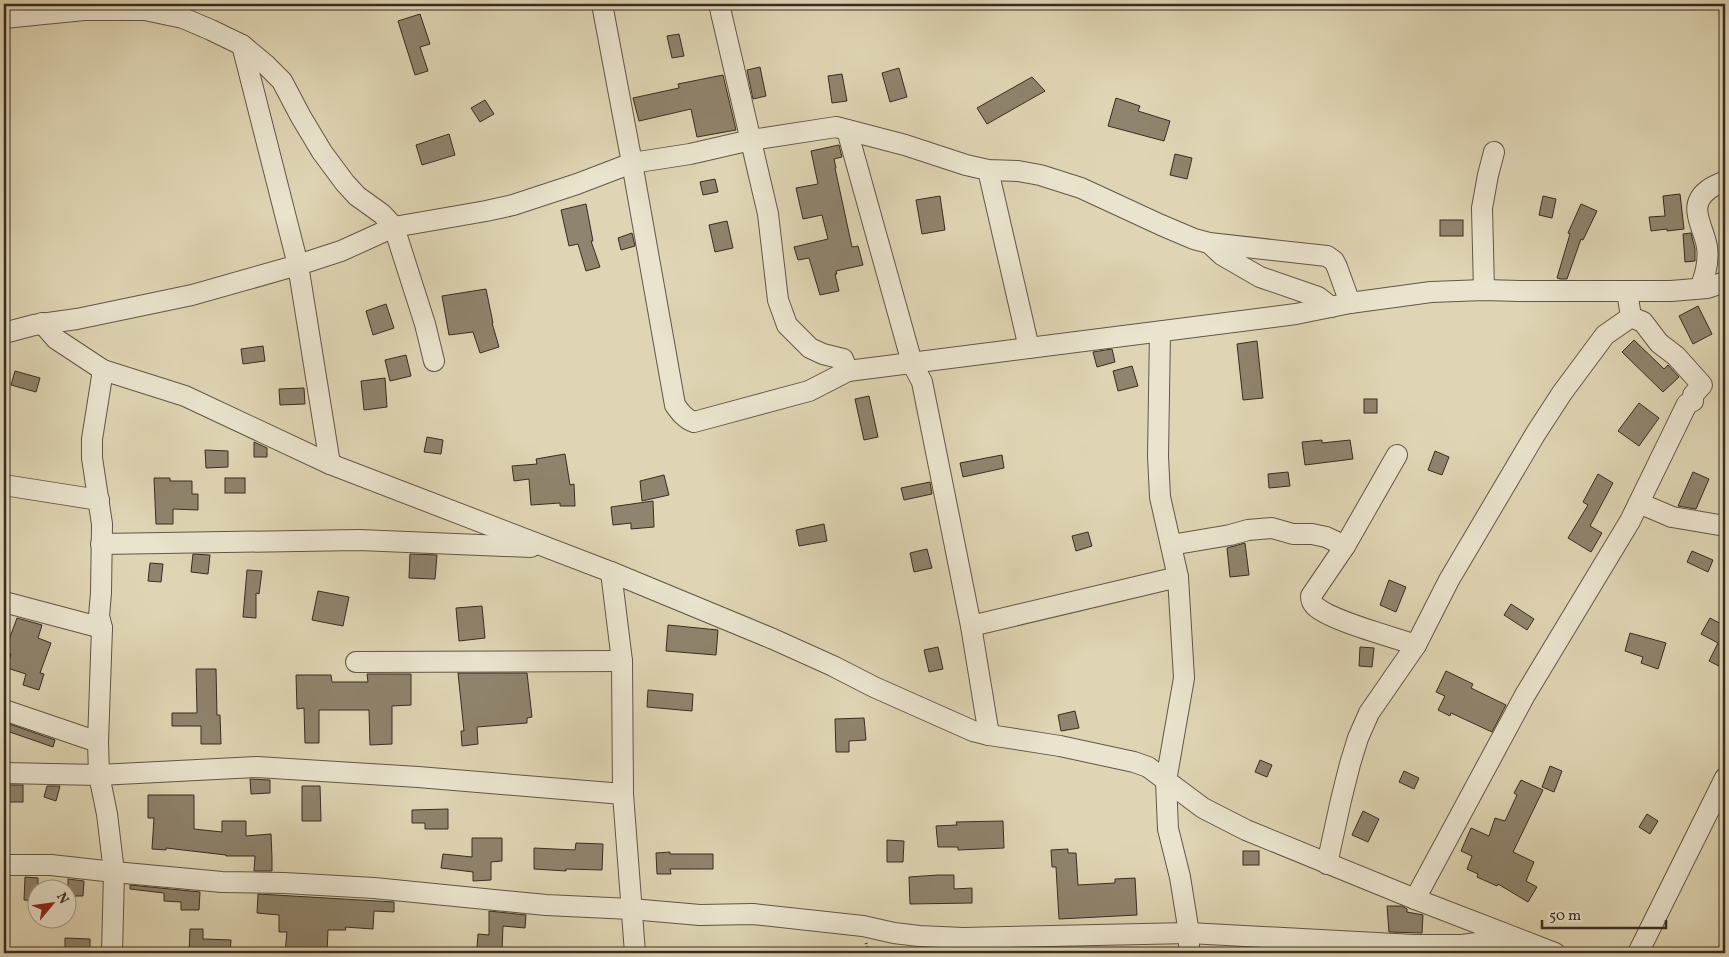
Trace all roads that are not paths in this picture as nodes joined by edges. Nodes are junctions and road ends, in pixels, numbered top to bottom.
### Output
1 (602, 4) edge
2 (719, 4) edge
3 (4, 18) edge
4 (242, 45) junction
5 (847, 130) junction
6 (752, 140) junction
7 (1494, 152) dead end
8 (632, 163) junction
9 (988, 170) junction
10 (1725, 181) edge
11 (394, 227) junction
12 (1209, 243) junction
13 (298, 265) junction
14 (1725, 282) edge
15 (1700, 288) junction
16 (1484, 290) junction
17 (1627, 291) junction
18 (1340, 305) junction
19 (1631, 317) junction
20 (77, 319) junction
21 (42, 323) junction
22 (1160, 332) junction
23 (4, 333) edge
24 (1029, 348) junction
25 (74, 352) junction
26 (434, 361) dead end
27 (912, 363) junction
28 (103, 370) junction
29 (848, 370) junction
30 (1397, 455) dead end
31 (330, 464) junction
32 (4, 485) edge
33 (99, 500) junction
34 (1639, 503) junction
35 (1725, 526) edge
36 (101, 544) junction
37 (1172, 545) junction
38 (1345, 546) junction
39 (550, 548) junction
40 (611, 572) junction
41 (1178, 577) junction
42 (4, 602) edge
43 (971, 626) junction
44 (102, 628) junction
45 (1416, 645) junction
46 (622, 661) junction
47 (356, 662) dead end
48 (4, 710) edge
49 (989, 735) junction
50 (98, 742) junction
51 (4, 773) edge
52 (99, 775) junction
53 (1725, 778) edge
54 (1166, 781) junction
55 (623, 794) junction
56 (1327, 864) junction
57 (4, 865) edge
58 (114, 872) junction
59 (1415, 900) junction
60 (630, 909) junction
61 (1189, 933) junction
62 (1516, 938) junction
63 (112, 953) edge
64 (635, 953) edge
65 (1189, 953) edge
66 (1555, 953) edge
67 (1638, 953) edge

1 - 8 street
2 - 6 street
3 - 4 street
4 - 11 street
4 - 13 street
5 - 6 street
5 - 9 street
5 - 27 street
6 - 8 street
6 - 29 street
7 - 16 street
8 - 11 street
8 - 29 street
9 - 12 street
9 - 24 street
10 - 15 street
11 - 13 street
11 - 26 street
12 - 18 street
12 - 18 street
13 - 20 street
13 - 31 street
14 - 15 street
15 - 17 street
16 - 17 street
16 - 18 street
17 - 19 street
18 - 22 street
19 - 34 street
19 - 45 street
20 - 21 street
20 - 25 street
21 - 23 street
21 - 25 street
22 - 24 street
22 - 37 street
24 - 27 street
25 - 28 street
27 - 29 street
27 - 43 street
28 - 31 street
28 - 33 street
30 - 38 street
31 - 39 street
32 - 33 street
33 - 36 street
34 - 35 street
34 - 59 street
36 - 39 street
36 - 44 street
37 - 38 street
37 - 41 street
38 - 45 street
39 - 40 street
40 - 46 street
40 - 49 street
41 - 43 street
41 - 54 street
42 - 44 street
43 - 49 street
44 - 50 street
45 - 56 street
46 - 47 street
46 - 55 street
48 - 50 street
49 - 54 street
50 - 52 street
51 - 52 street
52 - 55 street
52 - 58 street
53 - 67 street
54 - 56 street
54 - 61 street
55 - 60 street
56 - 59 street
57 - 58 street
58 - 60 street
58 - 63 street
59 - 62 street
60 - 61 street
60 - 64 street
61 - 62 street
61 - 65 street
62 - 66 street

